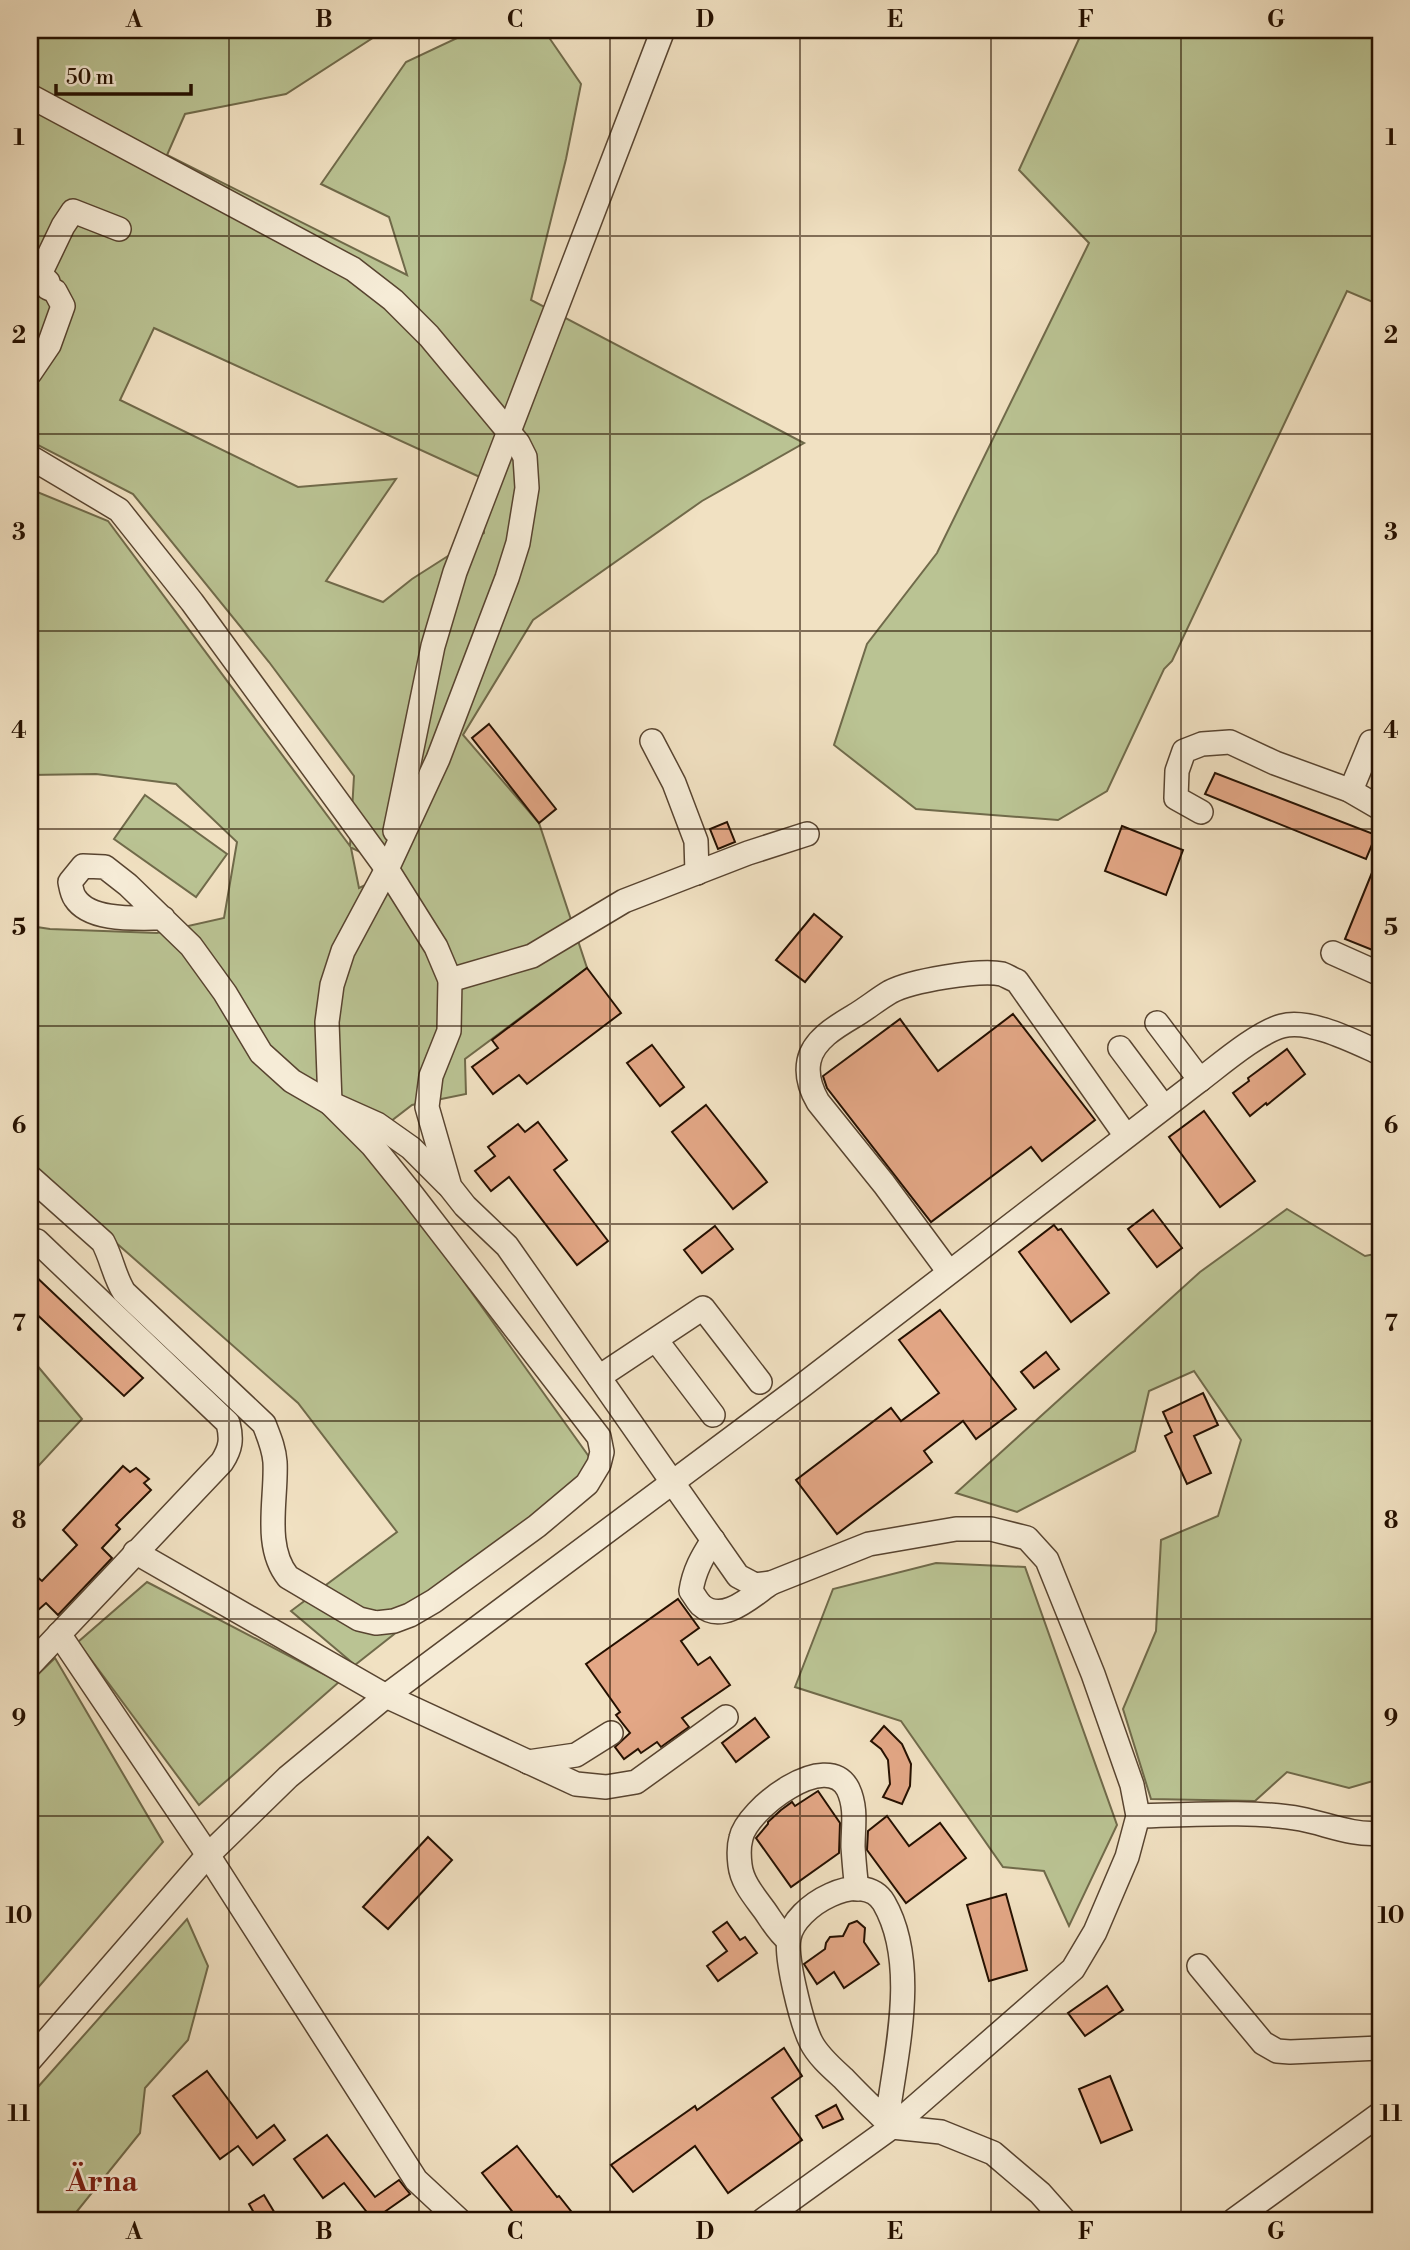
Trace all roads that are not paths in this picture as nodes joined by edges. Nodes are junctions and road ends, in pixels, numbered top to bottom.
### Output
1 (663, 30) edge
2 (30, 96) edge
3 (119, 229) dead end
4 (30, 373) edge
5 (509, 433) junction
6 (30, 457) edge
7 (652, 740) dead end
8 (1371, 742) dead end
9 (1349, 790) junction
10 (1380, 808) edge
11 (1201, 812) dead end
12 (807, 834) dead end
13 (387, 869) junction
14 (697, 873) junction
15 (163, 918) dead end
16 (1333, 953) dead end
17 (1380, 974) edge
18 (450, 980) junction
19 (1157, 1023) dead end
20 (1120, 1048) dead end
21 (1380, 1053) edge
22 (1200, 1080) junction
23 (330, 1103) junction
24 (1164, 1107) junction
25 (1126, 1136) junction
26 (30, 1177) edge
27 (450, 1187) junction
28 (30, 1248) edge
29 (949, 1272) junction
30 (656, 1340) junction
31 (599, 1377) junction
32 (760, 1382) dead end
33 (713, 1415) dead end
34 (671, 1482) junction
35 (706, 1550) junction
36 (135, 1552) junction
37 (746, 1580) junction
38 (771, 1583) junction
39 (741, 1603) junction
40 (59, 1633) junction
41 (30, 1665) edge
42 (386, 1696) junction
43 (726, 1717) dead end
44 (611, 1733) dead end
45 (528, 1762) junction
46 (1138, 1816) junction
47 (1380, 1833) edge
48 (208, 1855) junction
49 (857, 1889) junction
50 (788, 1940) junction
51 (1199, 1966) dead end
52 (1380, 2048) edge
53 (30, 2060) edge
54 (1380, 2114) edge
55 (892, 2127) junction
56 (792, 2212) edge
57 (459, 2220) edge
58 (763, 2220) edge
59 (1064, 2220) edge
60 (1234, 2220) edge

1 - 5 lane
2 - 5 lane
3 - 4 lane
5 - 13 lane
5 - 13 lane
6 - 13 lane
7 - 14 lane
8 - 9 lane
9 - 10 lane
9 - 11 lane
12 - 14 lane
13 - 18 lane
13 - 23 lane
14 - 18 lane
15 - 23 lane
16 - 17 lane
18 - 27 lane
19 - 22 lane
20 - 24 lane
21 - 22 lane
22 - 24 lane
23 - 26 lane
23 - 27 lane
24 - 25 lane
25 - 29 lane
25 - 29 lane
27 - 31 lane
28 - 36 lane
29 - 34 lane
30 - 31 lane
30 - 32 lane
30 - 33 lane
31 - 34 lane
34 - 35 lane
34 - 42 lane
35 - 37 lane
35 - 39 lane
36 - 40 lane
36 - 42 lane
37 - 38 lane
37 - 39 lane
38 - 39 lane
38 - 46 lane
40 - 41 lane
40 - 48 lane
42 - 45 lane
42 - 48 lane
43 - 45 lane
44 - 45 lane
46 - 47 lane
46 - 55 lane
48 - 53 lane
48 - 57 lane
49 - 50 lane
49 - 50 lane
49 - 55 lane
50 - 55 lane
51 - 52 lane
54 - 60 lane
55 - 56 lane
55 - 59 lane
56 - 58 lane

